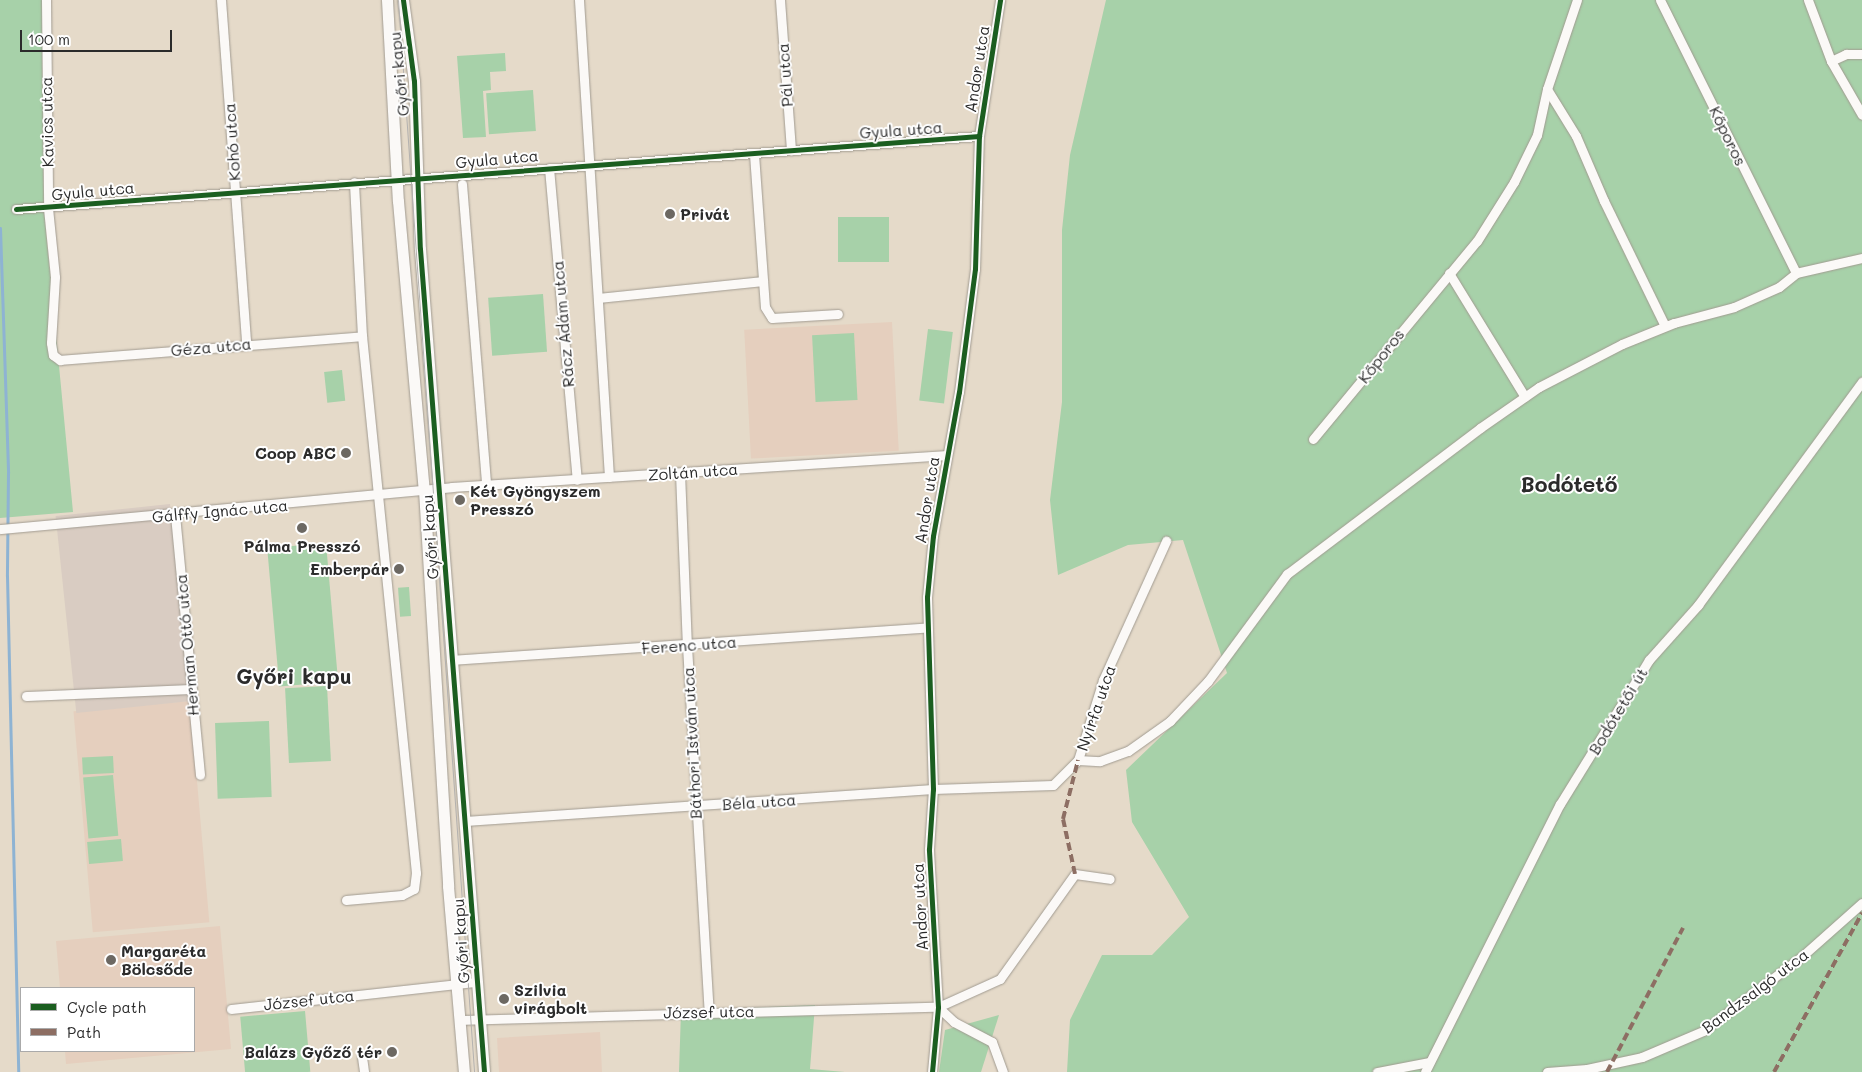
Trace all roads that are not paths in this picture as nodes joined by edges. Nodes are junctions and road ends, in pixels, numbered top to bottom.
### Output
1 (46, 0) edge
2 (221, 0) edge
3 (387, 0) edge
4 (403, 0) edge
5 (579, 0) edge
6 (780, 0) edge
7 (1000, 0) edge
8 (1577, 0) edge
9 (1660, 0) edge
10 (1808, 0) edge
11 (1862, 54) edge
12 (1831, 61) junction
13 (1547, 89) junction
14 (1862, 115) edge
15 (980, 136) junction
16 (791, 151) junction
17 (754, 154) junction
18 (589, 166) junction
19 (549, 168) junction
20 (419, 178) junction
21 (398, 179) junction
22 (354, 182) junction
23 (462, 184) dead end
24 (235, 190) junction
25 (48, 208) junction
26 (16, 209) dead end
27 (1862, 258) edge
28 (1449, 272) junction
29 (1796, 272) junction
30 (763, 281) junction
31 (598, 298) junction
32 (838, 314) dead end
33 (1665, 326) junction
34 (362, 336) junction
35 (246, 344) junction
36 (60, 360) joint
37 (1862, 382) edge
38 (1525, 397) junction
39 (1313, 439) dead end
40 (947, 455) junction
41 (680, 473) junction
42 (609, 476) junction
43 (577, 480) junction
44 (486, 485) junction
45 (439, 488) junction
46 (424, 490) junction
47 (377, 496) junction
48 (175, 515) junction
49 (0, 529) edge
50 (1166, 541) dead end
51 (926, 628) junction
52 (686, 646) junction
53 (452, 660) junction
54 (192, 689) junction
55 (26, 696) dead end
56 (1078, 760) junction
57 (200, 775) dead end
58 (933, 789) junction
59 (696, 807) junction
60 (465, 821) junction
61 (1110, 879) dead end
62 (346, 900) dead end
63 (1862, 903) edge
64 (477, 982) junction
65 (457, 985) junction
66 (938, 1007) junction
67 (231, 1009) dead end
68 (709, 1012) junction
69 (480, 1019) junction
70 (460, 1020) junction
71 (362, 1057) dead end
72 (1430, 1062) junction
73 (364, 1072) edge
74 (464, 1072) edge
75 (484, 1072) edge
76 (932, 1072) edge
77 (1003, 1072) edge
78 (1377, 1072) edge
79 (1425, 1072) edge
80 (1547, 1072) edge

1 - 25 street, Kavics utca
2 - 24 street, Kohó utca
3 - 21 street, Győri kapu
4 - 20 street, Győri kapu
5 - 18 street
6 - 16 street, Pál utca
7 - 15 street, Andor utca
8 - 13 street, Kőporos
9 - 29 street, Kőporos
10 - 12 street
11 - 12 street
12 - 14 street
13 - 28 street, Kőporos
13 - 33 street
15 - 16 street, Gyula utca
15 - 40 street, Andor utca
16 - 17 street, Gyula utca
17 - 18 street, Gyula utca
17 - 30 street
18 - 19 street, Gyula utca
18 - 31 street
19 - 20 street, Gyula utca
19 - 43 street, Rácz Ádám utca
20 - 21 street, Gyula utca
20 - 45 street, Győri kapu
21 - 22 street, Gyula utca
21 - 46 street, Győri kapu
22 - 24 street, Gyula utca
22 - 34 street
23 - 44 street
24 - 25 street, Gyula utca
24 - 35 street, Kohó utca
25 - 26 street, Gyula utca
25 - 36 street, Kavics utca
27 - 29 street
28 - 38 street
28 - 39 street, Kőporos
29 - 33 street
30 - 31 street
30 - 32 street
31 - 42 street
33 - 38 street
34 - 35 street, Géza utca
34 - 47 street
35 - 36 street, Géza utca
37 - 72 street, Bodótetői út
38 - 56 street
40 - 41 street, Zoltán utca
40 - 51 street, Andor utca
41 - 42 street, Zoltán utca
41 - 52 street, Báthori István utca
42 - 43 street, Zoltán utca
43 - 44 street, Zoltán utca
44 - 45 street, Zoltán utca
45 - 46 street, Gálffy Ignác utca
45 - 53 street, Győri kapu
46 - 47 street, Gálffy Ignác utca
46 - 65 street, Győri kapu
47 - 48 street, Gálffy Ignác utca
47 - 62 street
48 - 49 street, Gálffy Ignác utca
48 - 54 street, Herman Ottó utca
50 - 56 street, Nyírfa utca
51 - 52 street, Ferenc utca
51 - 58 street, Andor utca
52 - 53 street, Ferenc utca
52 - 59 street, Báthori István utca
53 - 60 street, Győri kapu
54 - 55 street
54 - 57 street, Herman Ottó utca
56 - 58 street, Nyírfa utca
58 - 59 street, Béla utca
58 - 66 street, Andor utca
59 - 60 street, Béla utca
59 - 68 street, Báthori István utca
60 - 64 street, Győri kapu
61 - 66 street
63 - 80 street, Bandzsalgó utca
64 - 65 street, József utca
64 - 69 street, Győri kapu
65 - 67 street, József utca
65 - 70 street, Győri kapu
66 - 68 street, József utca
66 - 76 street, Andor utca
66 - 77 street
68 - 69 street, József utca
69 - 70 street, József utca
69 - 75 street, Győri kapu
70 - 74 street, Győri kapu
71 - 73 street
72 - 78 street
72 - 79 street, Bodótetői út

